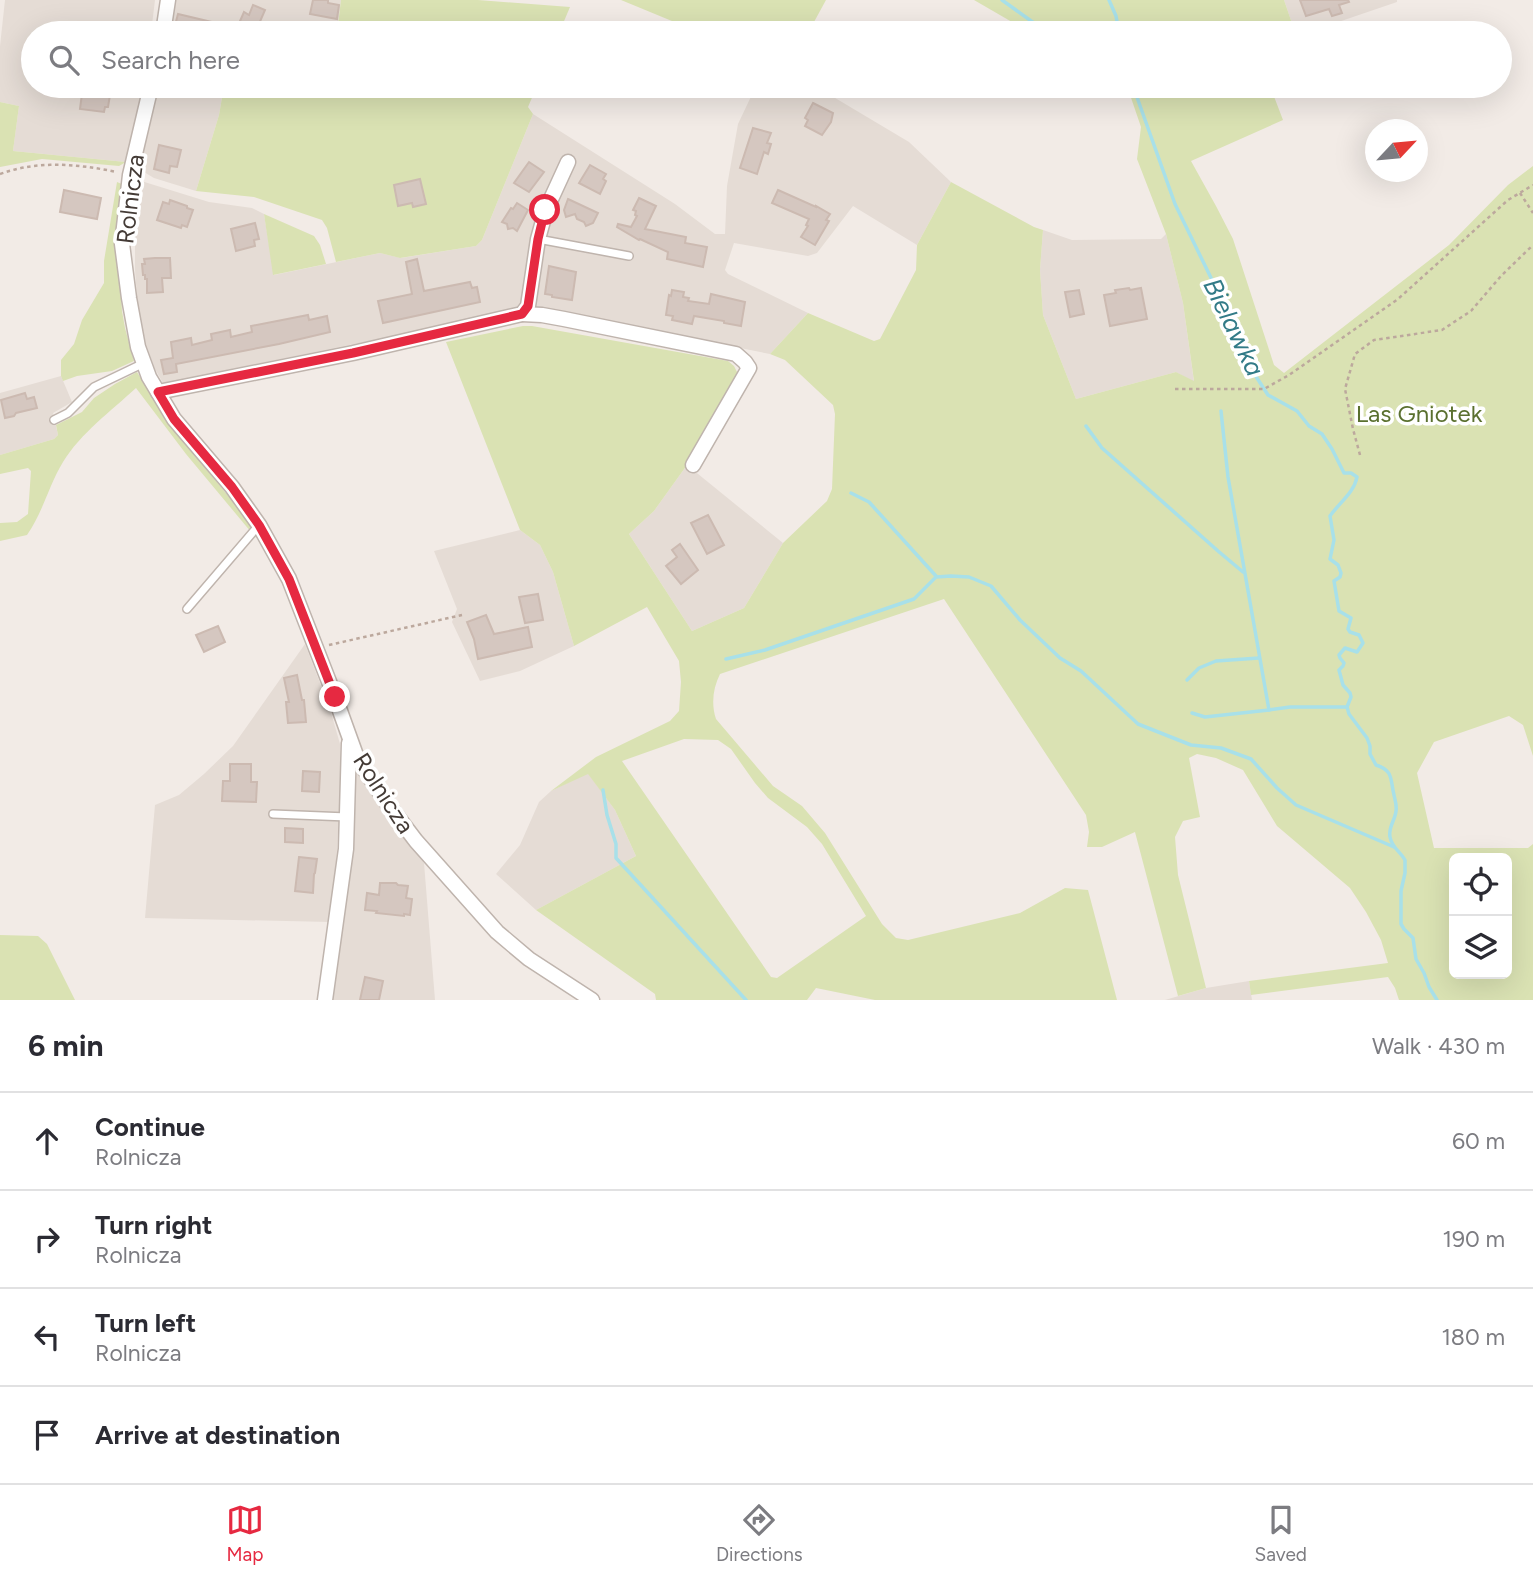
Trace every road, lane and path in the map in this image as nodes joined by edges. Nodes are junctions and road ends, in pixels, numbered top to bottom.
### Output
1 (168, 0) edge
2 (165, 21) edge
3 (148, 98) edge
4 (568, 162) dead end
5 (0, 174) edge
6 (130, 175) junction
7 (1533, 185) edge
8 (1520, 193) junction
9 (1533, 213) edge
10 (538, 239) junction
11 (1533, 245) edge
12 (629, 256) dead end
13 (522, 314) junction
14 (144, 363) junction
15 (1175, 389) dead end
16 (158, 392) junction
17 (54, 420) dead end
18 (1360, 455) dead end
19 (693, 465) dead end
20 (259, 525) junction
21 (187, 609) dead end
22 (461, 615) dead end
23 (316, 648) junction
24 (350, 738) junction
25 (273, 814) dead end
26 (347, 817) junction
27 (325, 1000) edge
28 (592, 1000) edge

1 - 2 street
3 - 6 street, Rolnicza
4 - 10 street
5 - 6 path
6 - 14 street, Rolnicza
7 - 8 path
8 - 9 path
8 - 15 path
10 - 12 lane
10 - 13 street
11 - 18 path
13 - 16 street
13 - 19 street
14 - 16 street, Rolnicza
14 - 17 lane
16 - 20 street, Rolnicza
20 - 21 lane
20 - 23 street, Rolnicza
22 - 23 path
23 - 24 street, Rolnicza
24 - 26 street
24 - 28 street, Rolnicza
25 - 26 lane
26 - 27 street

